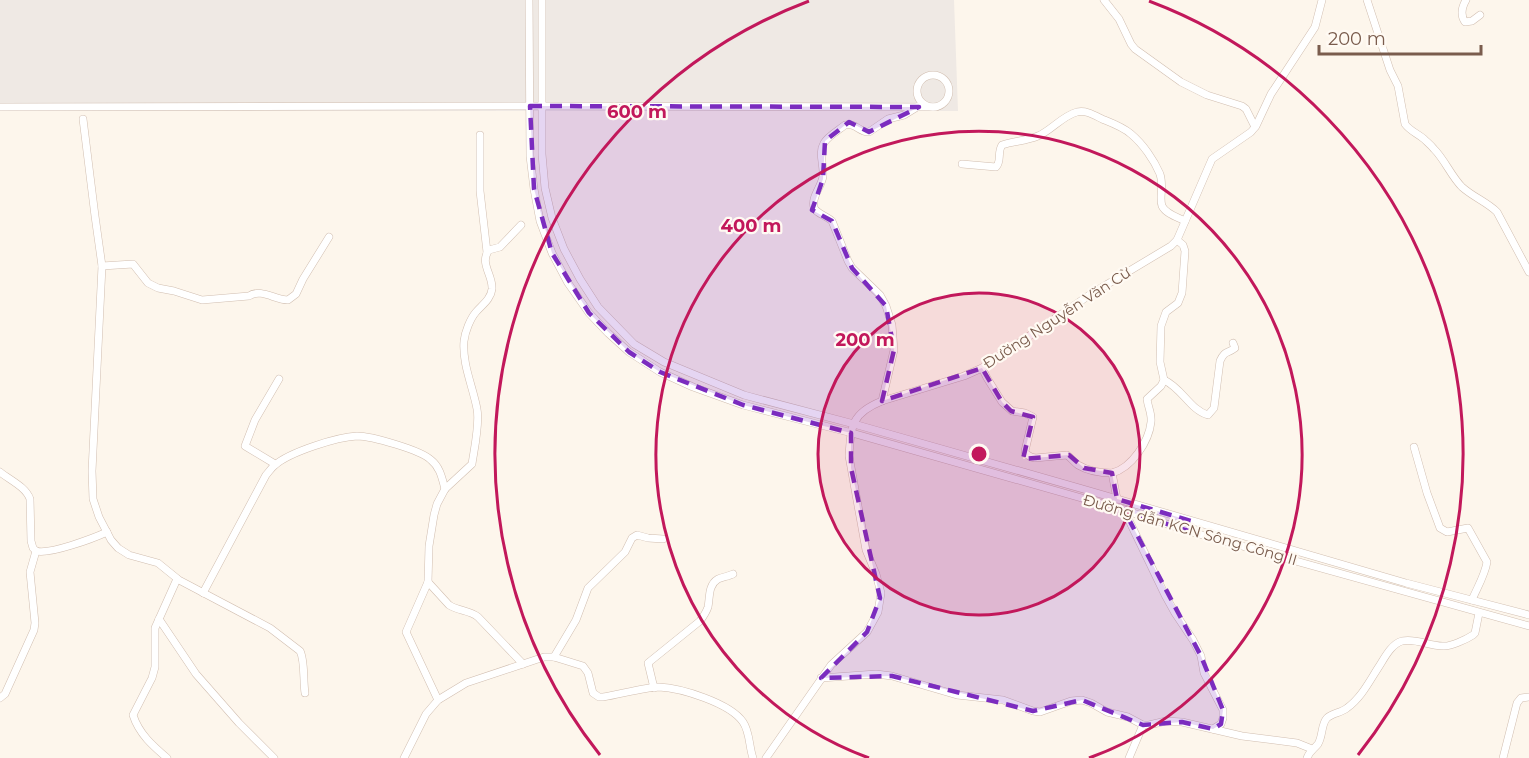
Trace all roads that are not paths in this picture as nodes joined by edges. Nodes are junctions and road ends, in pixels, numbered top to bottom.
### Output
1 (530, 0) edge
2 (542, 0) edge
3 (1104, 0) edge
4 (1322, 0) edge
5 (1367, 0) edge
6 (1466, 0) edge
7 (1480, 15) dead end
8 (916, 92) junction
9 (530, 106) junction
10 (542, 106) junction
11 (915, 106) junction
12 (0, 107) edge
13 (936, 107) junction
14 (83, 119) dead end
15 (1255, 127) junction
16 (480, 135) dead end
17 (962, 164) dead end
18 (1185, 221) junction
19 (520, 225) dead end
20 (329, 237) dead end
21 (1178, 240) junction
22 (487, 252) junction
23 (102, 266) junction
24 (1529, 272) edge
25 (598, 307) junction
26 (587, 309) junction
27 (1233, 343) dead end
28 (982, 368) junction
29 (279, 378) dead end
30 (1164, 380) junction
31 (882, 401) junction
32 (854, 424) junction
33 (852, 433) junction
34 (1414, 447) dead end
35 (275, 464) junction
36 (0, 472) edge
37 (1112, 473) junction
38 (445, 489) junction
39 (1117, 499) junction
40 (1124, 510) junction
41 (1191, 521) junction
42 (1188, 531) junction
43 (107, 532) junction
44 (663, 539) dead end
45 (36, 551) junction
46 (733, 574) dead end
47 (177, 579) junction
48 (428, 582) junction
49 (203, 593) junction
50 (1472, 600) junction
51 (1479, 613) junction
52 (1529, 615) edge
53 (159, 619) junction
54 (1529, 627) edge
55 (554, 657) junction
56 (523, 664) junction
57 (821, 678) junction
58 (654, 688) junction
59 (305, 693) dead end
60 (1529, 697) edge
61 (0, 698) edge
62 (438, 700) junction
63 (1143, 725) junction
64 (1213, 729) junction
65 (1312, 749) junction
66 (167, 758) edge
67 (274, 758) edge
68 (404, 758) edge
69 (753, 758) edge
70 (766, 758) edge
71 (1129, 758) edge
72 (1307, 758) edge
73 (1503, 758) edge

1 - 9 street, Đường dẫn KCN Sông Công II
2 - 10 street, Đường dẫn KCN Sông Công II
3 - 15 street
4 - 15 street
5 - 24 street
6 - 7 street
8 - 11 street
8 - 13 street
8 - 13 street
9 - 10 street
9 - 12 street
9 - 26 street, Đường dẫn KCN Sông Công II
10 - 11 street
10 - 25 street, Đường dẫn KCN Sông Công II
11 - 13 street
11 - 31 street
14 - 23 street
15 - 18 street
16 - 22 street
17 - 18 street
18 - 21 street
19 - 22 street
20 - 23 street
21 - 28 street, Đường Nguyễn Văn Cừ
21 - 30 street
22 - 38 street
23 - 43 street
25 - 26 street
25 - 32 street, Đường dẫn KCN Sông Công II
26 - 33 street, Đường dẫn KCN Sông Công II
27 - 30 street
28 - 31 street, Đường Nguyễn Văn Cừ
28 - 37 street
29 - 35 street
30 - 37 street
31 - 32 street, Đường Nguyễn Văn Cừ
32 - 33 street
32 - 39 street, Đường dẫn KCN Sông Công II
33 - 40 street, Đường dẫn KCN Sông Công II
33 - 57 street
34 - 50 street
35 - 38 street
35 - 49 street
36 - 45 street
37 - 39 street
38 - 48 street
39 - 41 street, Đường dẫn KCN Sông Công II
40 - 42 street, Đường dẫn KCN Sông Công II
40 - 64 street
41 - 42 street
41 - 50 street, Đường dẫn KCN Sông Công II
42 - 51 street, Đường dẫn KCN Sông Công II
43 - 45 street
43 - 47 street
44 - 55 street
45 - 61 street
46 - 58 street
47 - 49 street
47 - 53 street
48 - 56 street
48 - 62 street
49 - 59 street
50 - 52 street, Đường dẫn KCN Sông Công II
51 - 54 street, Đường dẫn KCN Sông Công II
51 - 65 street
53 - 66 street
53 - 67 street
55 - 56 street
55 - 58 street
56 - 62 street
57 - 63 street
57 - 70 street
58 - 69 street
60 - 73 street
62 - 68 street
63 - 64 street
63 - 71 street
64 - 65 street
65 - 72 street

